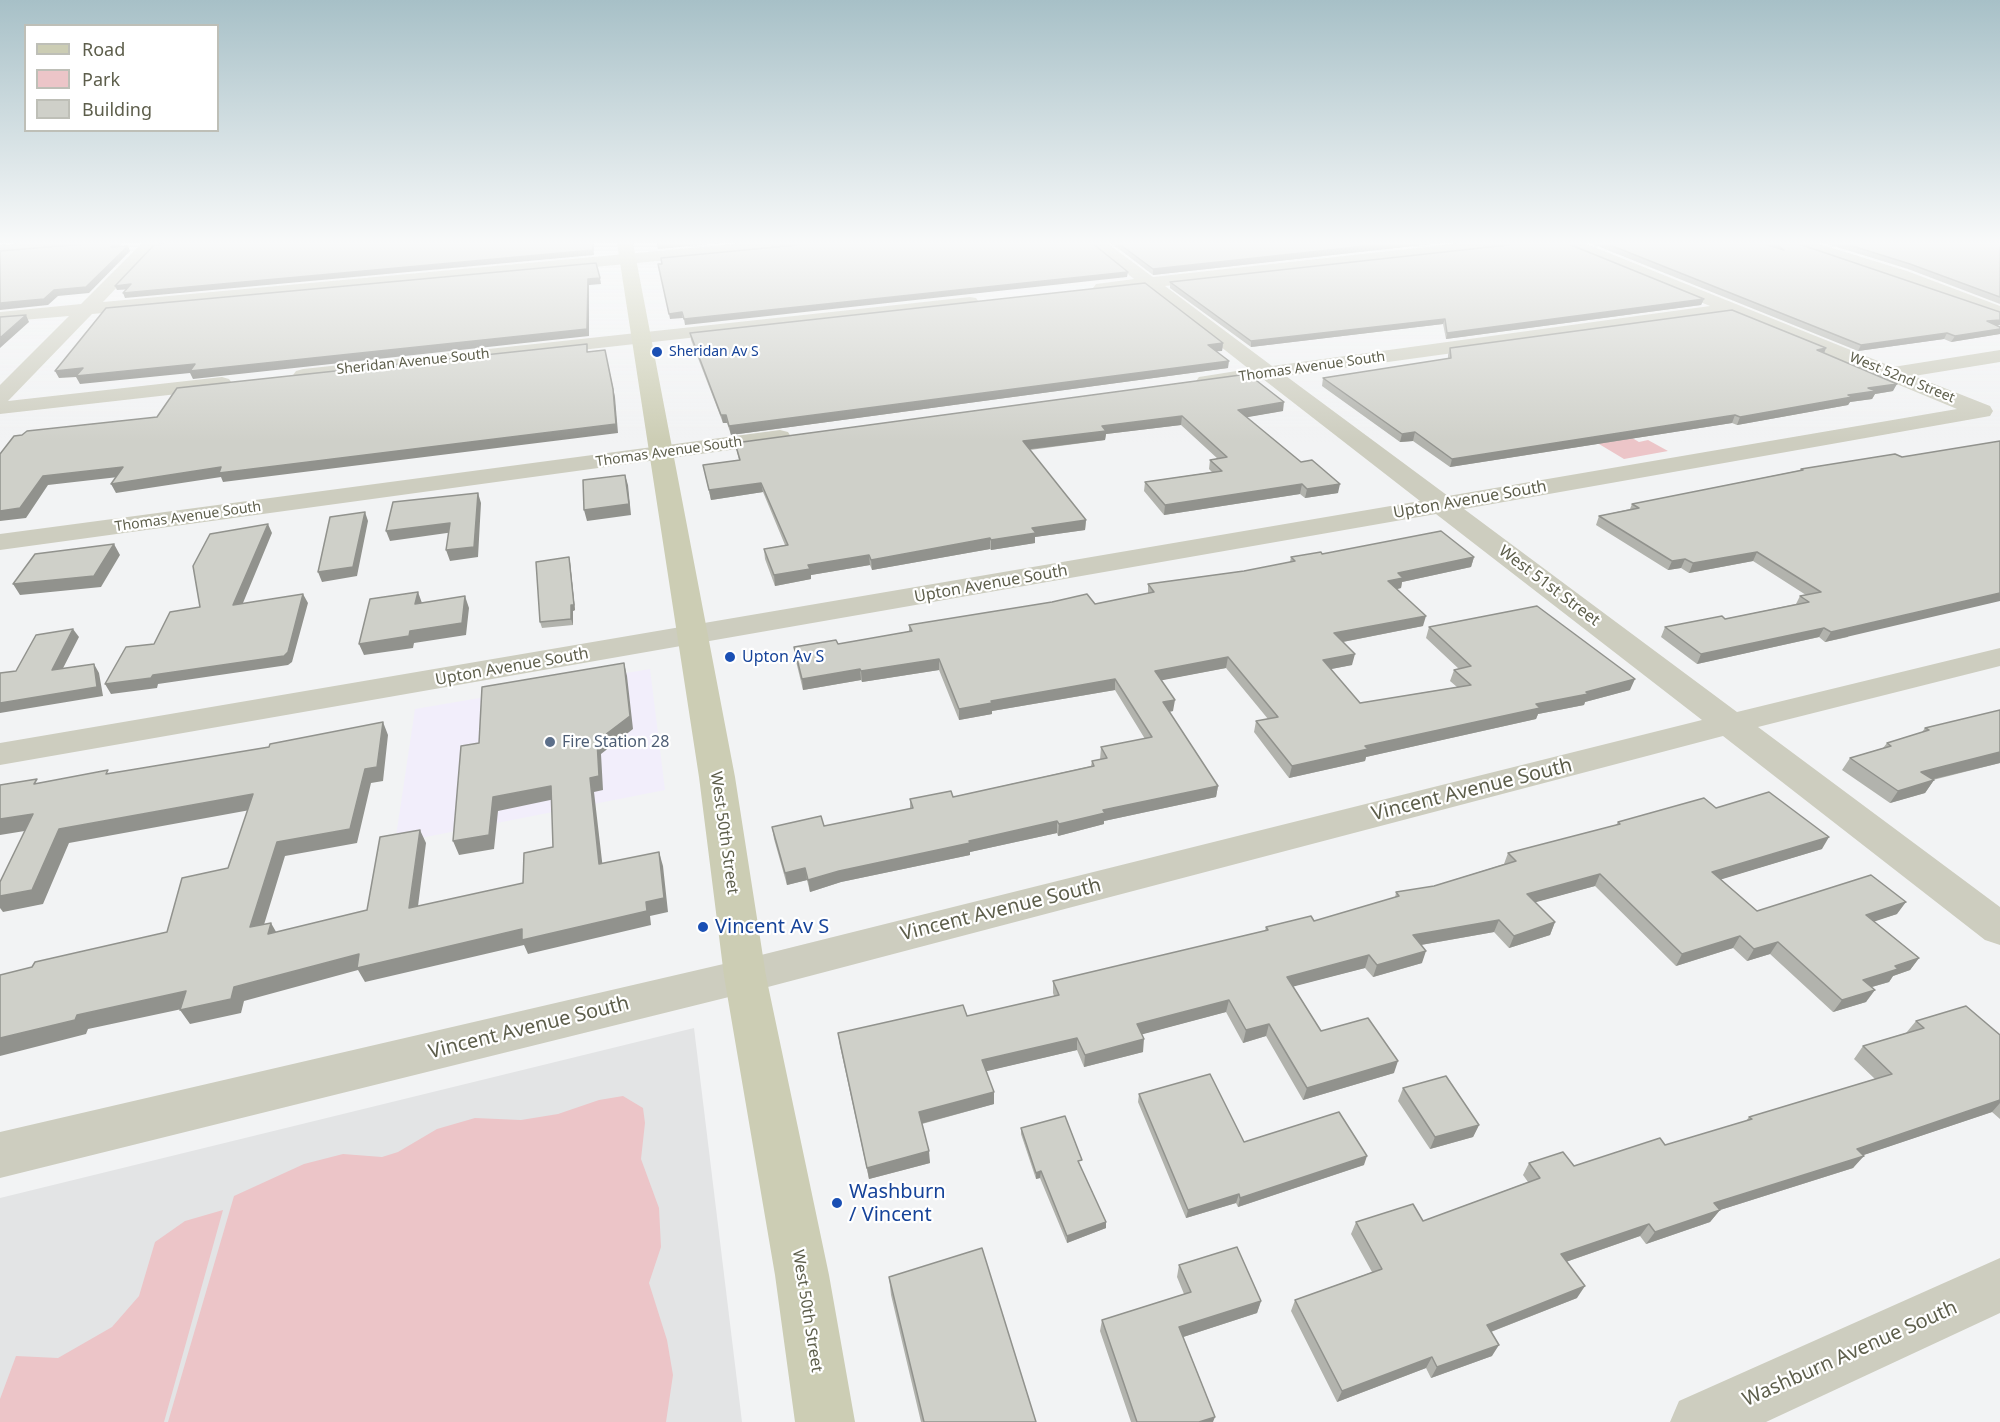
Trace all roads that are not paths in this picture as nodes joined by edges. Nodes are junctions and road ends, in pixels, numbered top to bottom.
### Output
1 (83, 309) edge
2 (87, 309) edge
3 (637, 309) edge
4 (904, 309) edge
5 (1185, 309) edge
6 (1728, 309) edge
7 (1731, 309) edge
8 (0, 317) edge
9 (642, 337) junction
10 (2000, 356) edge
11 (1267, 373) junction
12 (1890, 374) junction
13 (289, 376) edge
14 (242, 381) edge
15 (1192, 383) edge
16 (0, 397) edge
17 (0, 408) edge
18 (1991, 415) edge
19 (794, 436) edge
20 (661, 453) junction
21 (1441, 505) junction
22 (0, 542) edge
23 (692, 636) junction
24 (2000, 657) edge
25 (1730, 724) junction
26 (0, 754) edge
27 (2000, 929) edge
28 (744, 976) junction
29 (0, 1155) edge
30 (2000, 1286) edge
31 (825, 1422) edge
32 (1700, 1422) edge

1 - 8 street
2 - 16 street
3 - 9 main road, West 50th Street
4 - 9 street, Sheridan Avenue South
5 - 11 street, West 51st Street
6 - 11 street, Thomas Avenue South
7 - 12 street, West 52nd Street
9 - 13 street, Sheridan Avenue South
9 - 20 main road, West 50th Street
10 - 12 street
11 - 15 street, Thomas Avenue South
11 - 21 street, West 51st Street
12 - 18 street, West 52nd Street
14 - 17 street
18 - 21 street, Upton Avenue South
19 - 20 street, Thomas Avenue South
20 - 22 street, Thomas Avenue South
20 - 23 main road, West 50th Street
21 - 23 street, Upton Avenue South
21 - 25 street, West 51st Street
23 - 26 street, Upton Avenue South
23 - 28 main road, West 50th Street
24 - 25 street, Vincent Avenue South
25 - 27 street, West 51st Street
25 - 28 street, Vincent Avenue South
28 - 29 street, Vincent Avenue South
28 - 31 main road, West 50th Street
30 - 32 street, Washburn Avenue South

